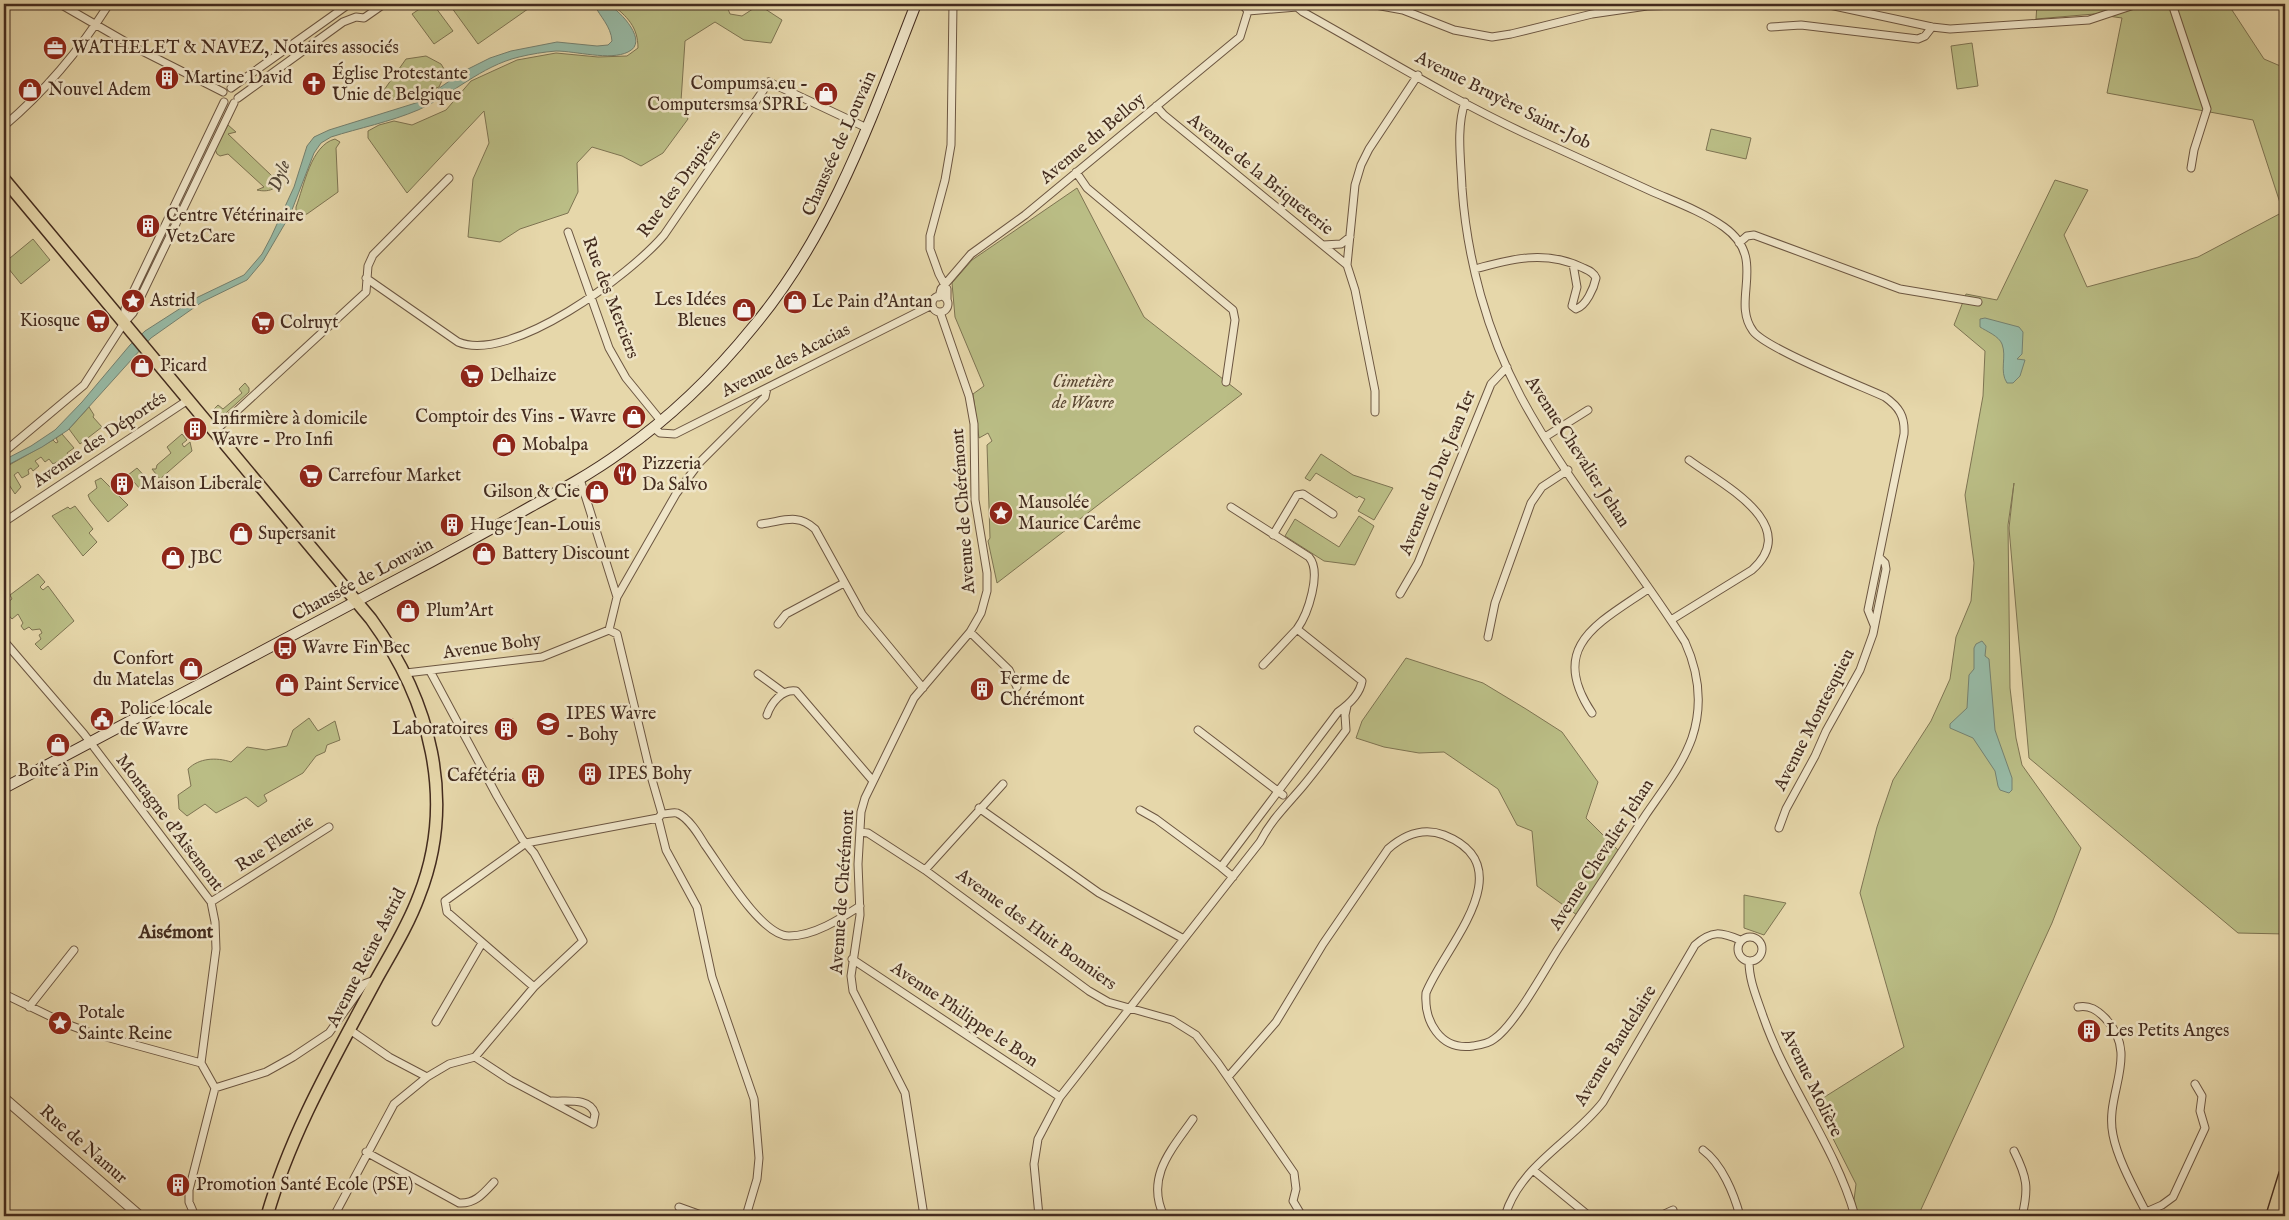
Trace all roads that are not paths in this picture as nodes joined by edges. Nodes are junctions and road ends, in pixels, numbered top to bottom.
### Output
1 (60, 4) edge
2 (109, 4) edge
3 (348, 4) edge
4 (384, 4) edge
5 (916, 4) edge
6 (953, 4) edge
7 (1242, 4) edge
8 (1325, 4) edge
9 (1370, 4) edge
10 (1714, 4) edge
11 (1825, 4) edge
12 (2137, 4) edge
13 (2172, 4) edge
14 (1298, 7) junction
15 (1248, 11) junction
16 (356, 17) junction
17 (96, 25) junction
18 (1770, 27) dead end
19 (1932, 27) junction
20 (1418, 75) junction
21 (231, 88) junction
22 (223, 92) junction
23 (236, 100) junction
24 (224, 102) junction
25 (1465, 102) junction
26 (1156, 106) junction
27 (4, 126) edge
28 (868, 128) junction
29 (2191, 168) dead end
30 (1076, 172) junction
31 (449, 178) dead end
32 (4, 179) edge
33 (568, 232) dead end
34 (1350, 237) junction
35 (1739, 242) junction
36 (1322, 245) junction
37 (1574, 264) junction
38 (1347, 265) junction
39 (1474, 269) junction
40 (366, 278) junction
41 (945, 283) junction
42 (592, 297) junction
43 (943, 298) junction
44 (1978, 302) dead end
45 (932, 305) junction
46 (943, 311) junction
47 (124, 323) junction
48 (1507, 367) junction
49 (1226, 382) dead end
50 (767, 388) junction
51 (188, 400) junction
52 (1588, 410) dead end
53 (1375, 412) dead end
54 (657, 424) junction
55 (214, 432) junction
56 (1545, 437) junction
57 (4, 452) edge
58 (1689, 460) dead end
59 (1568, 470) junction
60 (580, 479) junction
61 (1231, 507) dead end
62 (1333, 514) dead end
63 (4, 522) edge
64 (760, 524) dead end
65 (1273, 535) junction
66 (844, 583) junction
67 (1648, 589) junction
68 (1400, 594) dead end
69 (616, 597) junction
70 (356, 601) junction
71 (1671, 620) junction
72 (778, 624) dead end
73 (1297, 629) junction
74 (609, 630) junction
75 (970, 632) junction
76 (1488, 637) dead end
77 (4, 641) edge
78 (1263, 665) dead end
79 (430, 671) junction
80 (406, 673) junction
81 (758, 674) dead end
82 (1018, 687) dead end
83 (923, 688) junction
84 (784, 693) junction
85 (1347, 706) junction
86 (1592, 713) dead end
87 (767, 715) dead end
88 (1198, 730) dead end
89 (91, 742) junction
90 (873, 781) junction
91 (1003, 784) dead end
92 (4, 788) edge
93 (1280, 793) junction
94 (1289, 799) junction
95 (979, 808) junction
96 (1140, 810) dead end
97 (660, 816) junction
98 (329, 827) dead end
99 (1779, 828) dead end
100 (860, 832) junction
101 (526, 843) junction
102 (1221, 867) junction
103 (925, 870) junction
104 (1233, 877) junction
105 (211, 902) junction
106 (860, 906) junction
107 (1184, 940) junction
108 (1740, 940) junction
109 (482, 943) junction
110 (74, 950) dead end
111 (852, 959) junction
112 (1749, 961) junction
113 (376, 979) junction
114 (534, 987) junction
115 (4, 994) edge
116 (29, 1007) junction
117 (2078, 1007) dead end
118 (1128, 1009) junction
119 (436, 1022) dead end
120 (350, 1030) junction
121 (475, 1057) junction
122 (201, 1063) junction
123 (427, 1077) junction
124 (1228, 1077) junction
125 (2195, 1084) dead end
126 (214, 1088) junction
127 (1060, 1097) junction
128 (4, 1098) edge
129 (552, 1102) junction
130 (1193, 1119) dead end
131 (1703, 1150) dead end
132 (2014, 1151) dead end
133 (366, 1152) junction
134 (1532, 1170) junction
135 (2285, 1174) edge
136 (494, 1182) dead end
137 (679, 1207) dead end
138 (1673, 1210) dead end
139 (2147, 1214) edge
140 (140, 1216) edge
141 (194, 1216) edge
142 (267, 1216) edge
143 (334, 1216) edge
144 (704, 1216) edge
145 (746, 1216) edge
146 (924, 1216) edge
147 (1039, 1216) edge
148 (1164, 1216) edge
149 (1302, 1216) edge
150 (1505, 1216) edge
151 (1589, 1216) edge
152 (1660, 1216) edge
153 (1740, 1216) edge
154 (1855, 1216) edge
155 (2022, 1216) edge
156 (2272, 1216) edge

1 - 17 street
2 - 17 street
3 - 16 street
3 - 21 street
4 - 16 street
5 - 28 main road, Chaussée de Louvain
6 - 41 street
7 - 15 street
8 - 14 street
9 - 10 street
11 - 19 street
12 - 19 street
13 - 29 street
14 - 15 street
14 - 20 street, Avenue Bruyère Saint-Job
15 - 26 street, Avenue du Belloy
16 - 23 street
17 - 22 street
17 - 27 street
18 - 19 street
20 - 25 street, Avenue Bruyère Saint-Job
20 - 34 street
21 - 22 street
21 - 23 street
22 - 24 street
23 - 24 street
23 - 47 street
24 - 47 street
25 - 35 street, Avenue Bruyère Saint-Job
25 - 39 street, Avenue Chevalier Jehan
26 - 30 street, Avenue du Belloy
26 - 36 street, Avenue de la Briqueterie
28 - 42 street, Rue des Drapiers
28 - 54 main road, Chaussée de Louvain
30 - 41 street, Avenue du Belloy
30 - 49 street
31 - 40 street
32 - 47 main road, Avenue Reine Astrid
33 - 42 street, Rue des Merciers
34 - 36 street
34 - 38 street
35 - 44 street
35 - 99 street, Avenue Montesquieu
36 - 38 street, Avenue de la Briqueterie
37 - 37 street
37 - 39 street
38 - 53 street
39 - 48 street, Avenue Chevalier Jehan
40 - 42 street, Rue des Drapiers
40 - 55 street
41 - 43 street
42 - 54 street, Rue des Merciers
43 - 45 street
43 - 46 street
45 - 46 street
45 - 50 street, Avenue des Acacias
46 - 75 street, Avenue de Chérémont
47 - 51 main road, Avenue Reine Astrid
47 - 57 street
48 - 56 street, Avenue Chevalier Jehan
48 - 68 street, Avenue du Duc Jean Ier
50 - 54 street, Avenue des Acacias
50 - 69 street
51 - 55 main road, Avenue Reine Astrid
51 - 63 street, Avenue des Déportés
52 - 56 street
54 - 60 main road, Chaussée de Louvain
55 - 70 main road, Avenue Reine Astrid
56 - 59 street, Avenue Chevalier Jehan
58 - 71 street
59 - 67 street, Avenue Chevalier Jehan
59 - 76 street
60 - 69 street
60 - 70 main road, Chaussée de Louvain
61 - 65 street
62 - 65 street
64 - 66 street
65 - 73 street
66 - 72 street
66 - 83 street
67 - 71 street, Avenue Chevalier Jehan
67 - 86 street
69 - 74 street
70 - 80 main road, Avenue Reine Astrid
70 - 89 main road, Chaussée de Louvain
71 - 124 street, Avenue Chevalier Jehan
73 - 78 street
73 - 85 street
74 - 79 street, Avenue Bohy
74 - 97 street
75 - 82 street
75 - 83 street, Avenue de Chérémont
77 - 89 street, Montagne d'Aisemont
79 - 80 street, Avenue Bohy
79 - 101 street
80 - 113 main road, Avenue Reine Astrid
81 - 84 street
83 - 90 street, Avenue de Chérémont
84 - 87 street
84 - 90 street
85 - 93 street
85 - 94 street
88 - 93 street
89 - 92 main road, Chaussée de Louvain
89 - 105 street, Montagne d'Aisemont
90 - 100 street, Avenue de Chérémont
91 - 95 street
93 - 94 street
93 - 102 street
94 - 104 street
95 - 103 street
95 - 107 street
96 - 102 street
97 - 101 street
97 - 106 street
97 - 145 street
98 - 105 street, Rue Fleurie
100 - 103 street, Avenue des Huit Bonniers
100 - 106 street, Avenue de Chérémont
101 - 109 street
101 - 114 street
102 - 104 street
103 - 118 street, Avenue des Huit Bonniers
104 - 107 street
105 - 122 street, Montagne d'Aisemont
106 - 111 street, Avenue de Chérémont
107 - 118 street
108 - 112 street, Avenue Molière
108 - 112 street
108 - 134 street, Avenue Baudelaire
109 - 114 street
109 - 119 street
110 - 116 street
111 - 127 street, Avenue Philippe le Bon
111 - 146 street, Avenue de Chérémont
112 - 154 street, Avenue Molière
113 - 120 main road, Avenue Reine Astrid
113 - 126 street
114 - 121 street
115 - 116 street
116 - 122 street
117 - 139 street
118 - 124 street, Avenue des Huit Bonniers
118 - 127 street
120 - 123 street
120 - 142 main road, Avenue Reine Astrid
121 - 123 street
121 - 129 street
122 - 126 street
123 - 133 street
124 - 149 street, Avenue des Huit Bonniers
125 - 139 street
126 - 141 street
127 - 147 street
128 - 140 street, Rue de Namur
129 - 129 street
130 - 148 street
131 - 153 street
132 - 155 street
133 - 136 street
133 - 143 street
134 - 150 street, Avenue Baudelaire
134 - 151 street
135 - 156 main road
137 - 144 street
138 - 152 street

